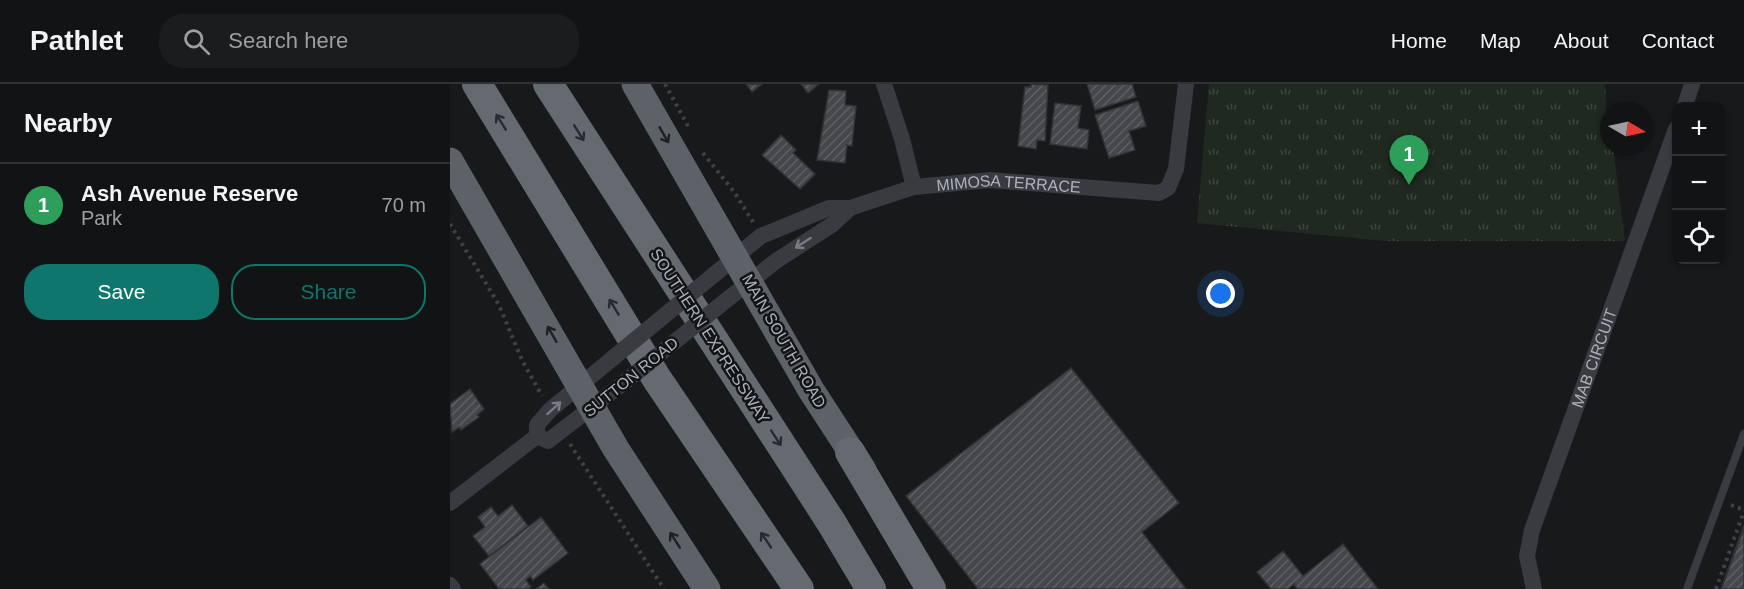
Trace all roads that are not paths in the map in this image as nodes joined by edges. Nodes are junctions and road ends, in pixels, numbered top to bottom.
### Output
1 (477, 84) edge
2 (548, 84) edge
3 (634, 84) edge
4 (884, 84) edge
5 (1186, 84) edge
6 (1692, 84) edge
7 (1686, 102) edge
8 (1672, 143) edge
9 (450, 161) edge
10 (458, 180) edge
11 (914, 187) junction
12 (850, 208) junction
13 (726, 265) junction
14 (740, 290) junction
15 (587, 396) junction
16 (1744, 434) edge
17 (537, 436) junction
18 (850, 452) junction
19 (450, 503) edge
20 (831, 522) junction
21 (795, 584) edge
22 (450, 585) edge
23 (453, 589) edge
24 (707, 589) edge
25 (871, 589) edge
26 (883, 589) edge
27 (931, 589) edge
28 (947, 589) edge
29 (1534, 589) edge
30 (1687, 589) edge

21 -> 1 highway
2 -> 20 highway, SOUTHERN EXPRESSWAY
3 -> 13 highway, MAIN SOUTH ROAD
4 - 11 street
5 - 11 street, MIMOSA TERRACE
6 - 7 street
8 - 29 street, MAB CIRCUIT
9 - 10 highway
15 -> 10 highway
11 - 12 street, MIMOSA TERRACE
12 - 13 street, MIMOSA TERRACE
12 -> 14 street, MIMOSA TERRACE
13 - 14 highway, MAIN SOUTH ROAD
13 - 15 street, MIMOSA TERRACE, bridge
14 - 15 street, SUTTON ROAD, bridge
14 - 18 highway, MAIN SOUTH ROAD
17 -> 15 street, SUTTON ROAD
15 - 17 street, SUTTON ROAD
24 -> 15 highway
16 - 30 lane
17 - 19 street, SUTTON ROAD
18 - 27 highway
18 - 28 highway, MAIN SOUTH ROAD
20 - 25 highway, SOUTHERN EXPRESSWAY
20 - 26 highway
22 - 23 street

